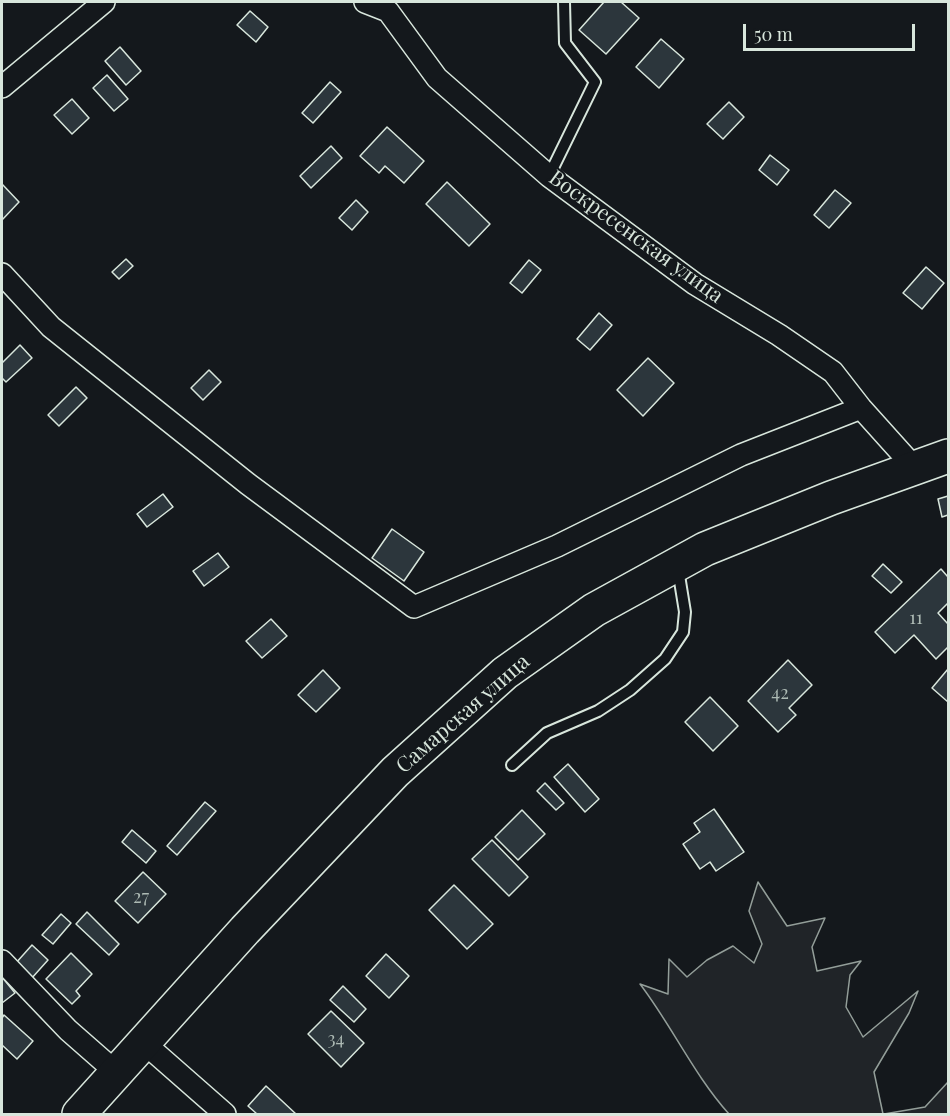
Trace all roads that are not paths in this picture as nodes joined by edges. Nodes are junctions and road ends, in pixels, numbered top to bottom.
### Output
1 (104, 2) edge
2 (365, 2) edge
3 (564, 2) edge
4 (2, 87) edge
5 (549, 176) junction
6 (2, 274) edge
7 (861, 408) junction
8 (948, 456) edge
9 (914, 467) junction
10 (677, 564) junction
11 (512, 765) dead end
12 (2, 961) edge
13 (144, 1042) junction
14 (117, 1073) junction
15 (79, 1114) edge
16 (225, 1114) edge

1 - 4 street
2 - 5 street, Воскресенская улица
3 - 5 lane
5 - 7 street, Воскресенская улица
6 - 7 street
7 - 9 street, Воскресенская улица
8 - 9 main road, Самарская улица
9 - 10 main road, Самарская улица
10 - 11 lane
10 - 13 main road, Самарская улица
12 - 14 street
13 - 14 main road, Самарская улица
13 - 16 street
14 - 15 main road, Самарская улица

